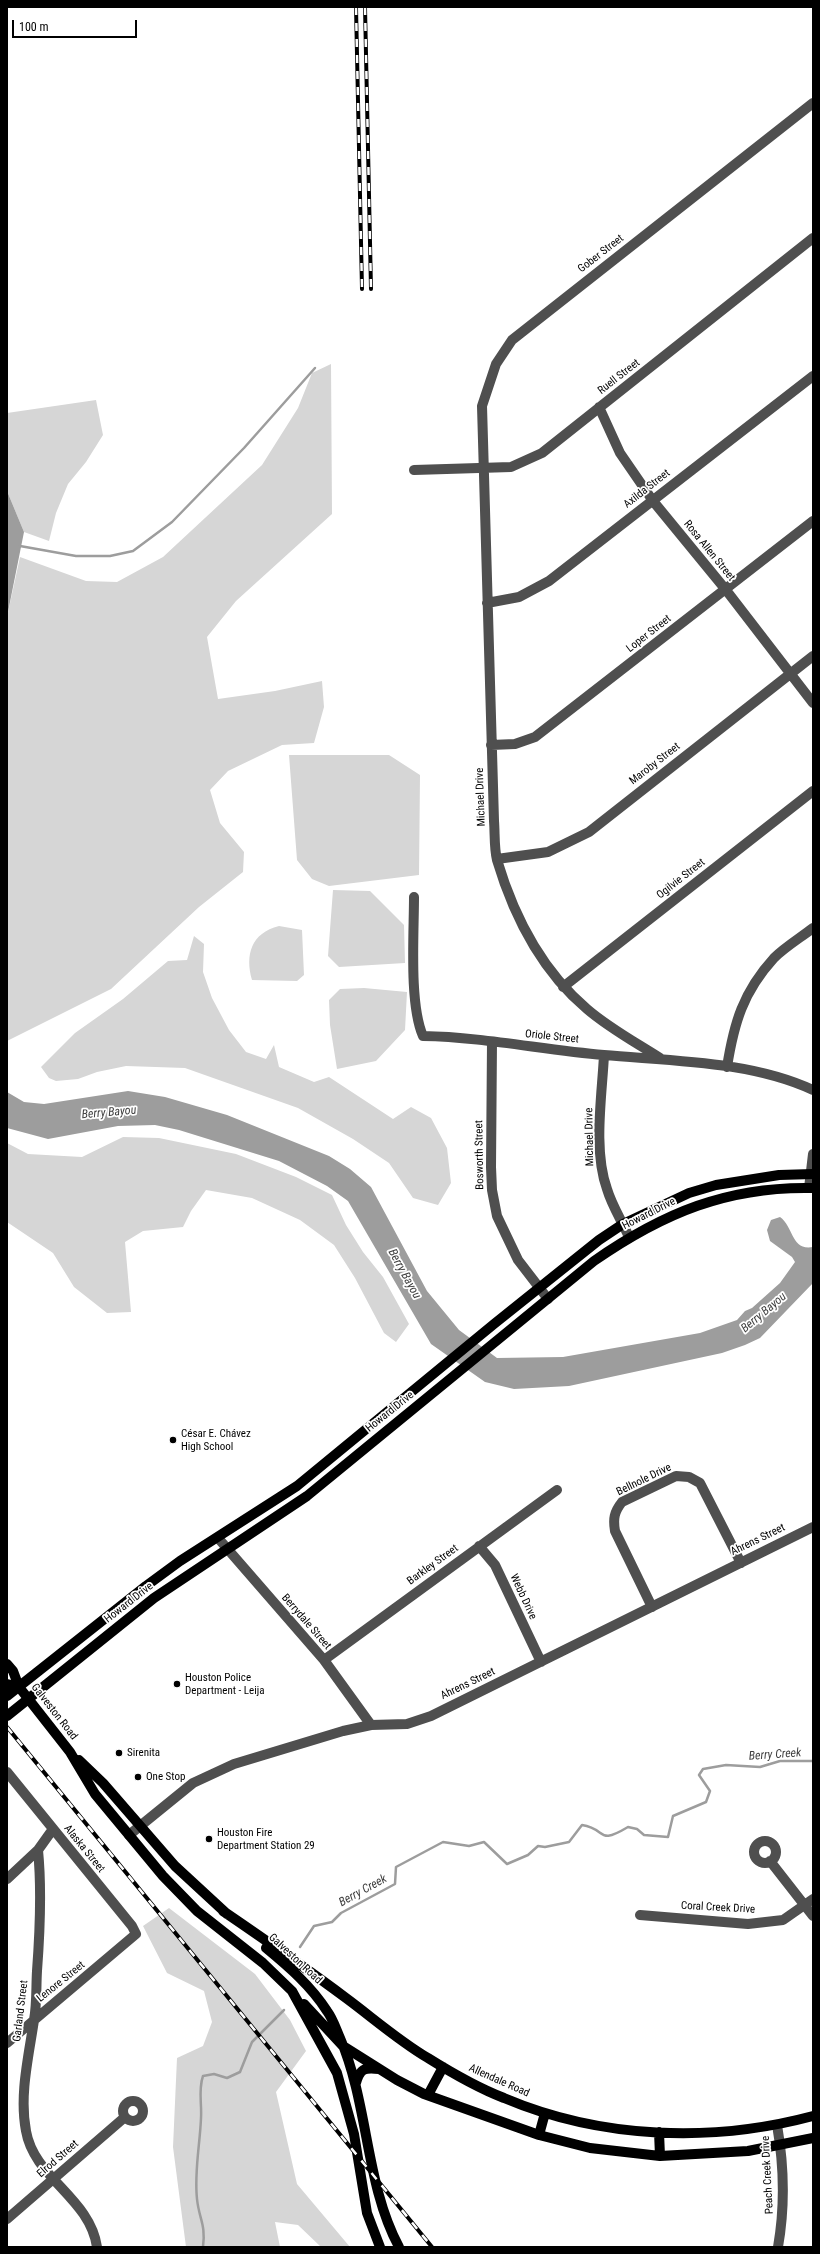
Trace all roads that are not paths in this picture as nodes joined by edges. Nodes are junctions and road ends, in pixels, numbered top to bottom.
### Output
1 (813, 103) edge
2 (813, 238) edge
3 (813, 376) edge
4 (599, 407) junction
5 (484, 468) junction
6 (414, 470) dead end
7 (653, 501) junction
8 (813, 521) edge
9 (726, 590) junction
10 (487, 603) junction
11 (813, 656) edge
12 (790, 674) junction
13 (813, 703) edge
14 (491, 745) junction
15 (813, 791) edge
16 (497, 859) junction
17 (414, 897) dead end
18 (813, 928) edge
19 (564, 987) junction
20 (492, 1042) junction
21 (604, 1055) junction
22 (660, 1058) junction
23 (727, 1067) junction
24 (813, 1090) edge
25 (813, 1154) edge
26 (812, 1174) edge
27 (716, 1185) junction
28 (811, 1188) edge
29 (719, 1199) junction
30 (623, 1224) junction
31 (629, 1236) junction
32 (540, 1288) junction
33 (548, 1299) junction
34 (385, 1413) junction
35 (394, 1425) junction
36 (297, 1486) junction
37 (557, 1490) dead end
38 (307, 1496) junction
39 (813, 1527) edge
40 (218, 1538) junction
41 (479, 1546) junction
42 (227, 1548) junction
43 (741, 1562) junction
44 (127, 1601) junction
45 (652, 1607) junction
46 (136, 1612) junction
47 (324, 1660) junction
48 (541, 1662) junction
49 (7, 1664) edge
50 (7, 1684) edge
51 (19, 1687) junction
52 (7, 1696) edge
53 (28, 1699) junction
54 (7, 1716) edge
55 (371, 1725) junction
56 (70, 1752) junction
57 (7, 1772) edge
58 (140, 1827) junction
59 (53, 1829) junction
60 (128, 1835) junction
61 (38, 1850) junction
62 (770, 1861) dead end
63 (175, 1866) junction
64 (163, 1876) junction
65 (7, 1879) edge
66 (809, 1903) edge
67 (223, 1911) junction
68 (640, 1915) dead end
69 (813, 1916) edge
70 (130, 1940) joint
71 (287, 1985) junction
72 (34, 2019) junction
73 (7, 2043) edge
74 (343, 2046) junction
75 (443, 2067) junction
76 (380, 2069) junction
77 (356, 2083) junction
78 (428, 2095) junction
79 (545, 2113) junction
80 (813, 2116) edge
81 (125, 2118) dead end
82 (777, 2125) junction
83 (659, 2132) junction
84 (539, 2135) junction
85 (813, 2138) edge
86 (780, 2146) junction
87 (660, 2156) junction
88 (54, 2179) junction
89 (7, 2220) edge
90 (97, 2247) edge
91 (380, 2247) edge
92 (399, 2247) edge
93 (778, 2247) edge

1 - 5 street, Gober Street
2 - 4 street, Ruell Street
3 - 7 street, Axilda Street
4 - 5 street, Ruell Street
4 - 7 street, Rosa Allen Street
5 - 6 street, Ruell Street
5 - 10 street, Michael Drive
7 - 9 street, Rosa Allen Street
7 - 10 street, Axilda Street
8 - 9 street, Loper Street
9 - 12 street, Rosa Allen Street
9 - 14 street, Loper Street
10 - 14 street, Michael Drive
11 - 12 street, Maroby Street
12 - 13 street, Rosa Allen Street
12 - 16 street, Maroby Street
14 - 16 street, Michael Drive
15 - 19 street, Ogilvie Street
16 - 19 street, Michael Drive
17 - 20 street, Oriole Street
18 - 23 street
19 - 22 street, Michael Drive
20 - 21 street, Oriole Street
20 - 32 street, Bosworth Street
21 - 22 street, Oriole Street
21 - 30 street, Michael Drive
22 - 23 street, Oriole Street
23 - 24 street, Oriole Street
25 - 26 street
26 - 27 main road, Howard Drive
26 - 28 street
27 - 29 main road
27 - 30 main road, Howard Drive
28 - 29 main road, Howard Drive
29 - 31 main road, Howard Drive
30 - 31 street, Michael Drive
30 - 32 main road, Howard Drive
31 - 33 main road, Howard Drive
32 - 33 street, Bosworth Street
32 - 34 main road, Howard Drive
33 - 35 main road, Howard Drive
34 - 35 main road
34 - 36 main road, Howard Drive
35 - 38 main road, Howard Drive
36 - 38 main road
36 - 40 main road, Howard Drive
37 - 41 street, Barkley Street
38 - 42 main road, Howard Drive
39 - 43 street, Ahrens Street
40 - 42 street, Berrydale Street
40 - 44 main road, Howard Drive
41 - 47 street, Barkley Street
41 - 48 street, Webb Drive
42 - 46 main road, Howard Drive
42 - 47 street, Berrydale Street
43 - 45 street, Ahrens Street
43 - 45 street, Bellnole Drive
44 - 46 main road
44 - 51 main road, Howard Drive
45 - 48 street, Ahrens Street
46 - 53 main road, Howard Drive
47 - 55 street, Berrydale Street
48 - 55 street, Ahrens Street
49 - 51 main road, Galveston Road
50 - 51 main road, Galveston Road
51 - 52 main road, Howard Drive
51 - 53 main road, Galveston Road
53 - 54 main road, Howard Drive
53 - 56 main road, Galveston Road
55 - 58 street, Ahrens Street
56 - 58 main road, Galveston Road
56 - 60 main road, Galveston Road
57 - 59 street, Alaska Street
58 - 60 street, Ahrens Street
58 - 63 main road, Galveston Road
59 - 61 street
59 - 70 street, Alaska Street
60 - 64 main road, Galveston Road
61 - 65 street
61 - 72 street, Garland Street
62 - 66 street
63 - 64 main road
63 - 67 main road, Galveston Road
64 - 71 main road, Galveston Road
66 - 68 street, Coral Creek Drive
66 - 69 street
67 - 74 main road, Galveston Road
67 - 75 main road, Allendale Road
70 - 72 street, Lenore Street
71 - 74 main road
71 - 91 main road, Galveston Road
72 - 73 street, Lenore Street
72 - 88 street, Garland Street
74 - 76 main road
74 - 77 main road, Galveston Road
75 - 78 main road
75 - 79 main road, Allendale Road
76 - 77 main road
76 - 78 main road
77 - 92 main road, Galveston Road
78 - 84 main road
79 - 83 main road, Allendale Road
79 - 84 main road
80 - 82 main road, Allendale Road
81 - 88 street, Elrod Street
82 - 83 main road, Allendale Road
82 - 86 street, Peach Creek Drive
83 - 87 main road
84 - 87 main road
85 - 86 main road
86 - 87 main road
86 - 93 street, Peach Creek Drive
88 - 89 street, Elrod Street
88 - 90 street, Garland Street

